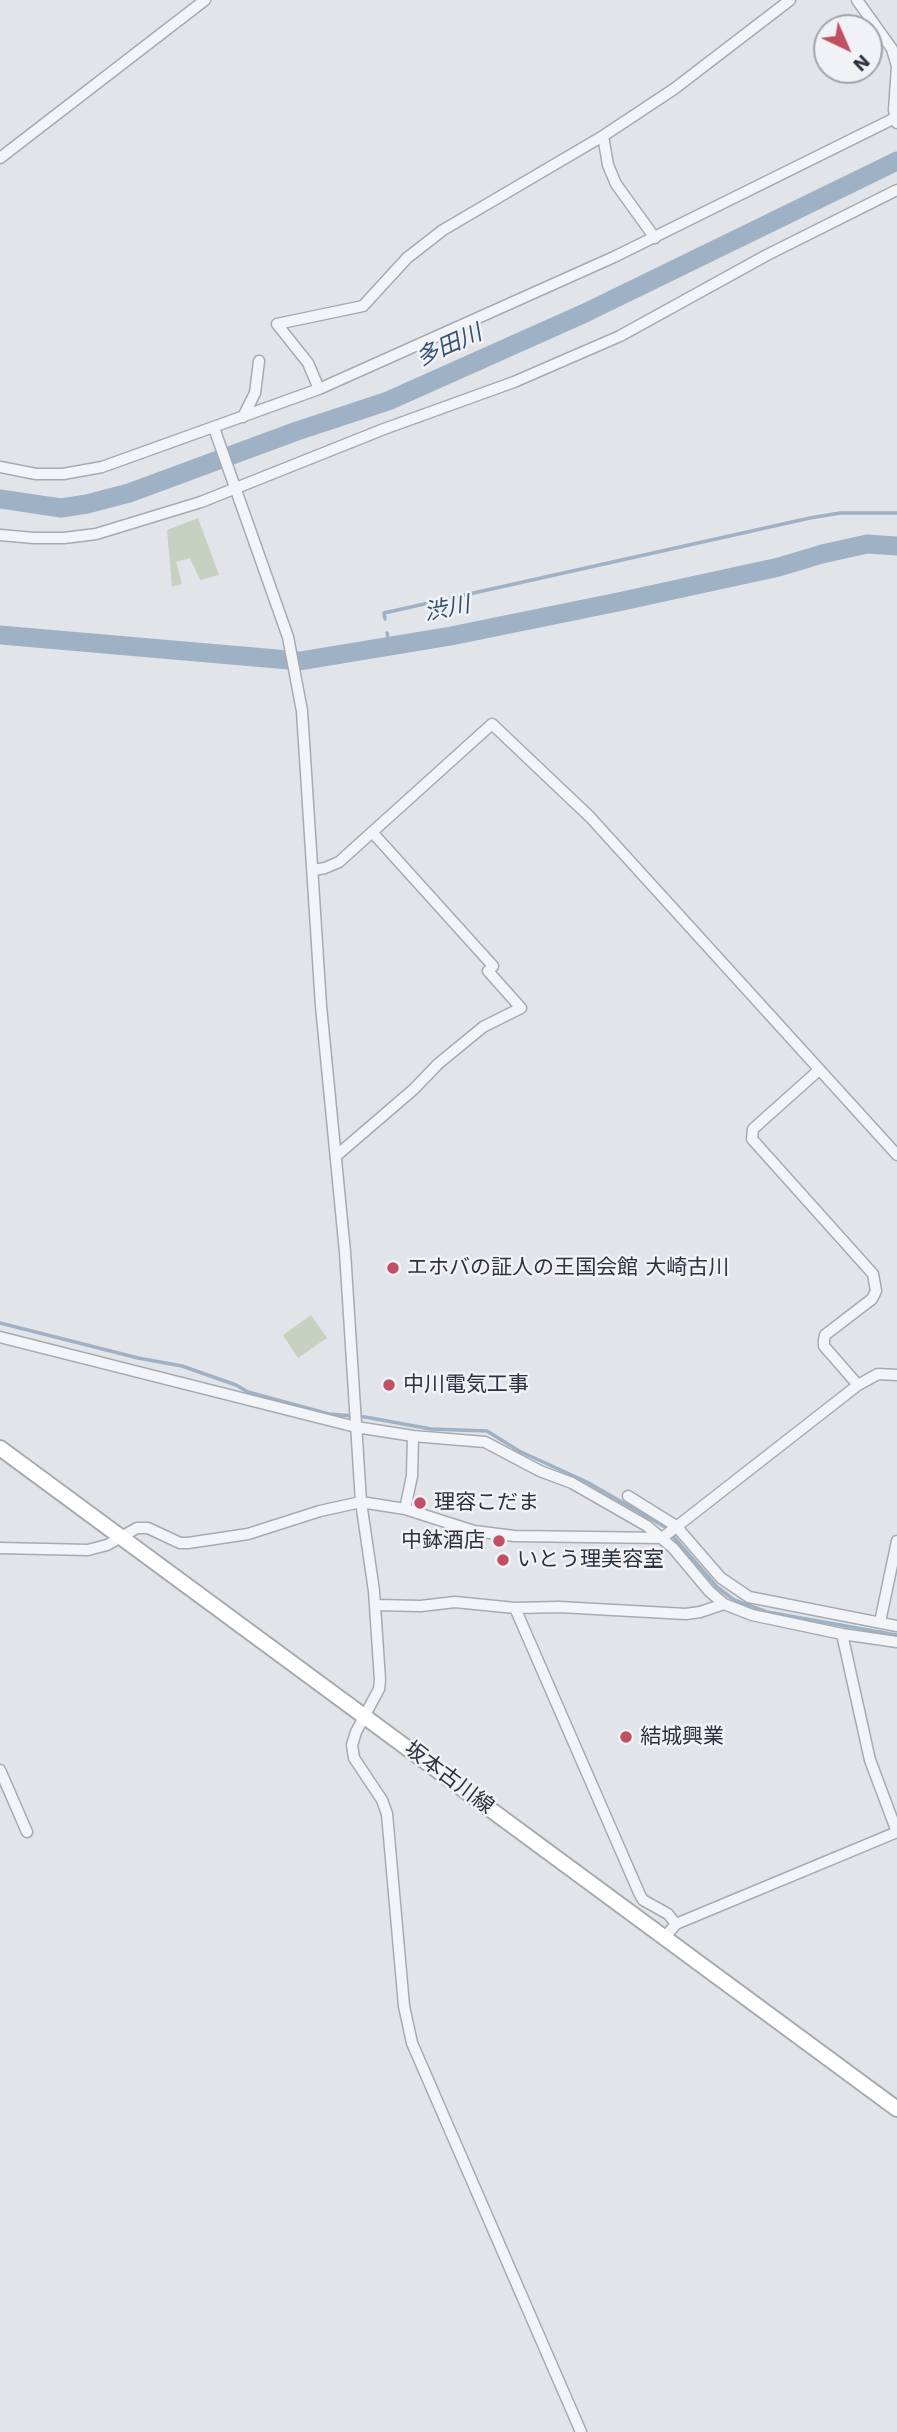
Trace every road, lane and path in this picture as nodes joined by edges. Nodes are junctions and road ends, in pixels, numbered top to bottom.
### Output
1 (205, 0) edge
2 (790, 0) edge
3 (857, 0) edge
4 (896, 120) edge
5 (603, 136) junction
6 (0, 158) edge
7 (897, 190) edge
8 (655, 238) junction
9 (259, 361) dead end
10 (319, 389) junction
11 (243, 417) junction
12 (216, 432) junction
13 (0, 467) edge
14 (236, 485) junction
15 (0, 535) edge
16 (372, 832) junction
17 (314, 870) junction
18 (819, 1070) junction
19 (897, 1155) edge
20 (336, 1156) junction
21 (0, 1337) edge
22 (897, 1375) edge
23 (858, 1385) junction
24 (355, 1424) junction
25 (413, 1436) junction
26 (0, 1448) edge
27 (628, 1496) dead end
28 (361, 1502) junction
29 (405, 1509) junction
30 (669, 1532) junction
31 (122, 1537) junction
32 (897, 1541) edge
33 (0, 1548) edge
34 (724, 1604) junction
35 (375, 1605) junction
36 (515, 1608) junction
37 (849, 1617) junction
38 (880, 1622) junction
39 (897, 1626) edge
40 (845, 1633) junction
41 (897, 1642) edge
42 (365, 1716) junction
43 (0, 1770) edge
44 (27, 1832) dead end
45 (897, 1832) edge
46 (676, 1924) junction
47 (665, 1937) junction
48 (897, 2109) edge
49 (581, 2432) edge

1 - 6 street
2 - 5 street
3 - 4 street
4 - 8 street
5 - 8 street
5 - 10 street
7 - 14 street
8 - 10 street
9 - 11 street
10 - 11 street
11 - 12 street
12 - 13 street
12 - 14 street
14 - 15 street
14 - 17 street
16 - 17 street
16 - 18 street
16 - 20 street
17 - 20 street
18 - 19 street
18 - 23 street
20 - 24 street
21 - 24 street
22 - 23 street
23 - 30 street
24 - 25 street
24 - 28 street
25 - 29 street
25 - 30 street
26 - 31 main road, 坂本古川線
27 - 30 street
28 - 29 street
28 - 31 street
28 - 35 street
29 - 30 street
30 - 34 street
30 - 37 street
31 - 33 street
31 - 42 main road, 坂本古川線
32 - 38 street
34 - 36 street
34 - 40 street
35 - 36 street
35 - 42 street
36 - 46 street
37 - 38 street
37 - 40 street
38 - 39 street
40 - 41 street
40 - 45 street
42 - 47 main road, 坂本古川線
42 - 49 street
43 - 44 street
45 - 46 street
46 - 47 street
47 - 48 main road, 坂本古川線

